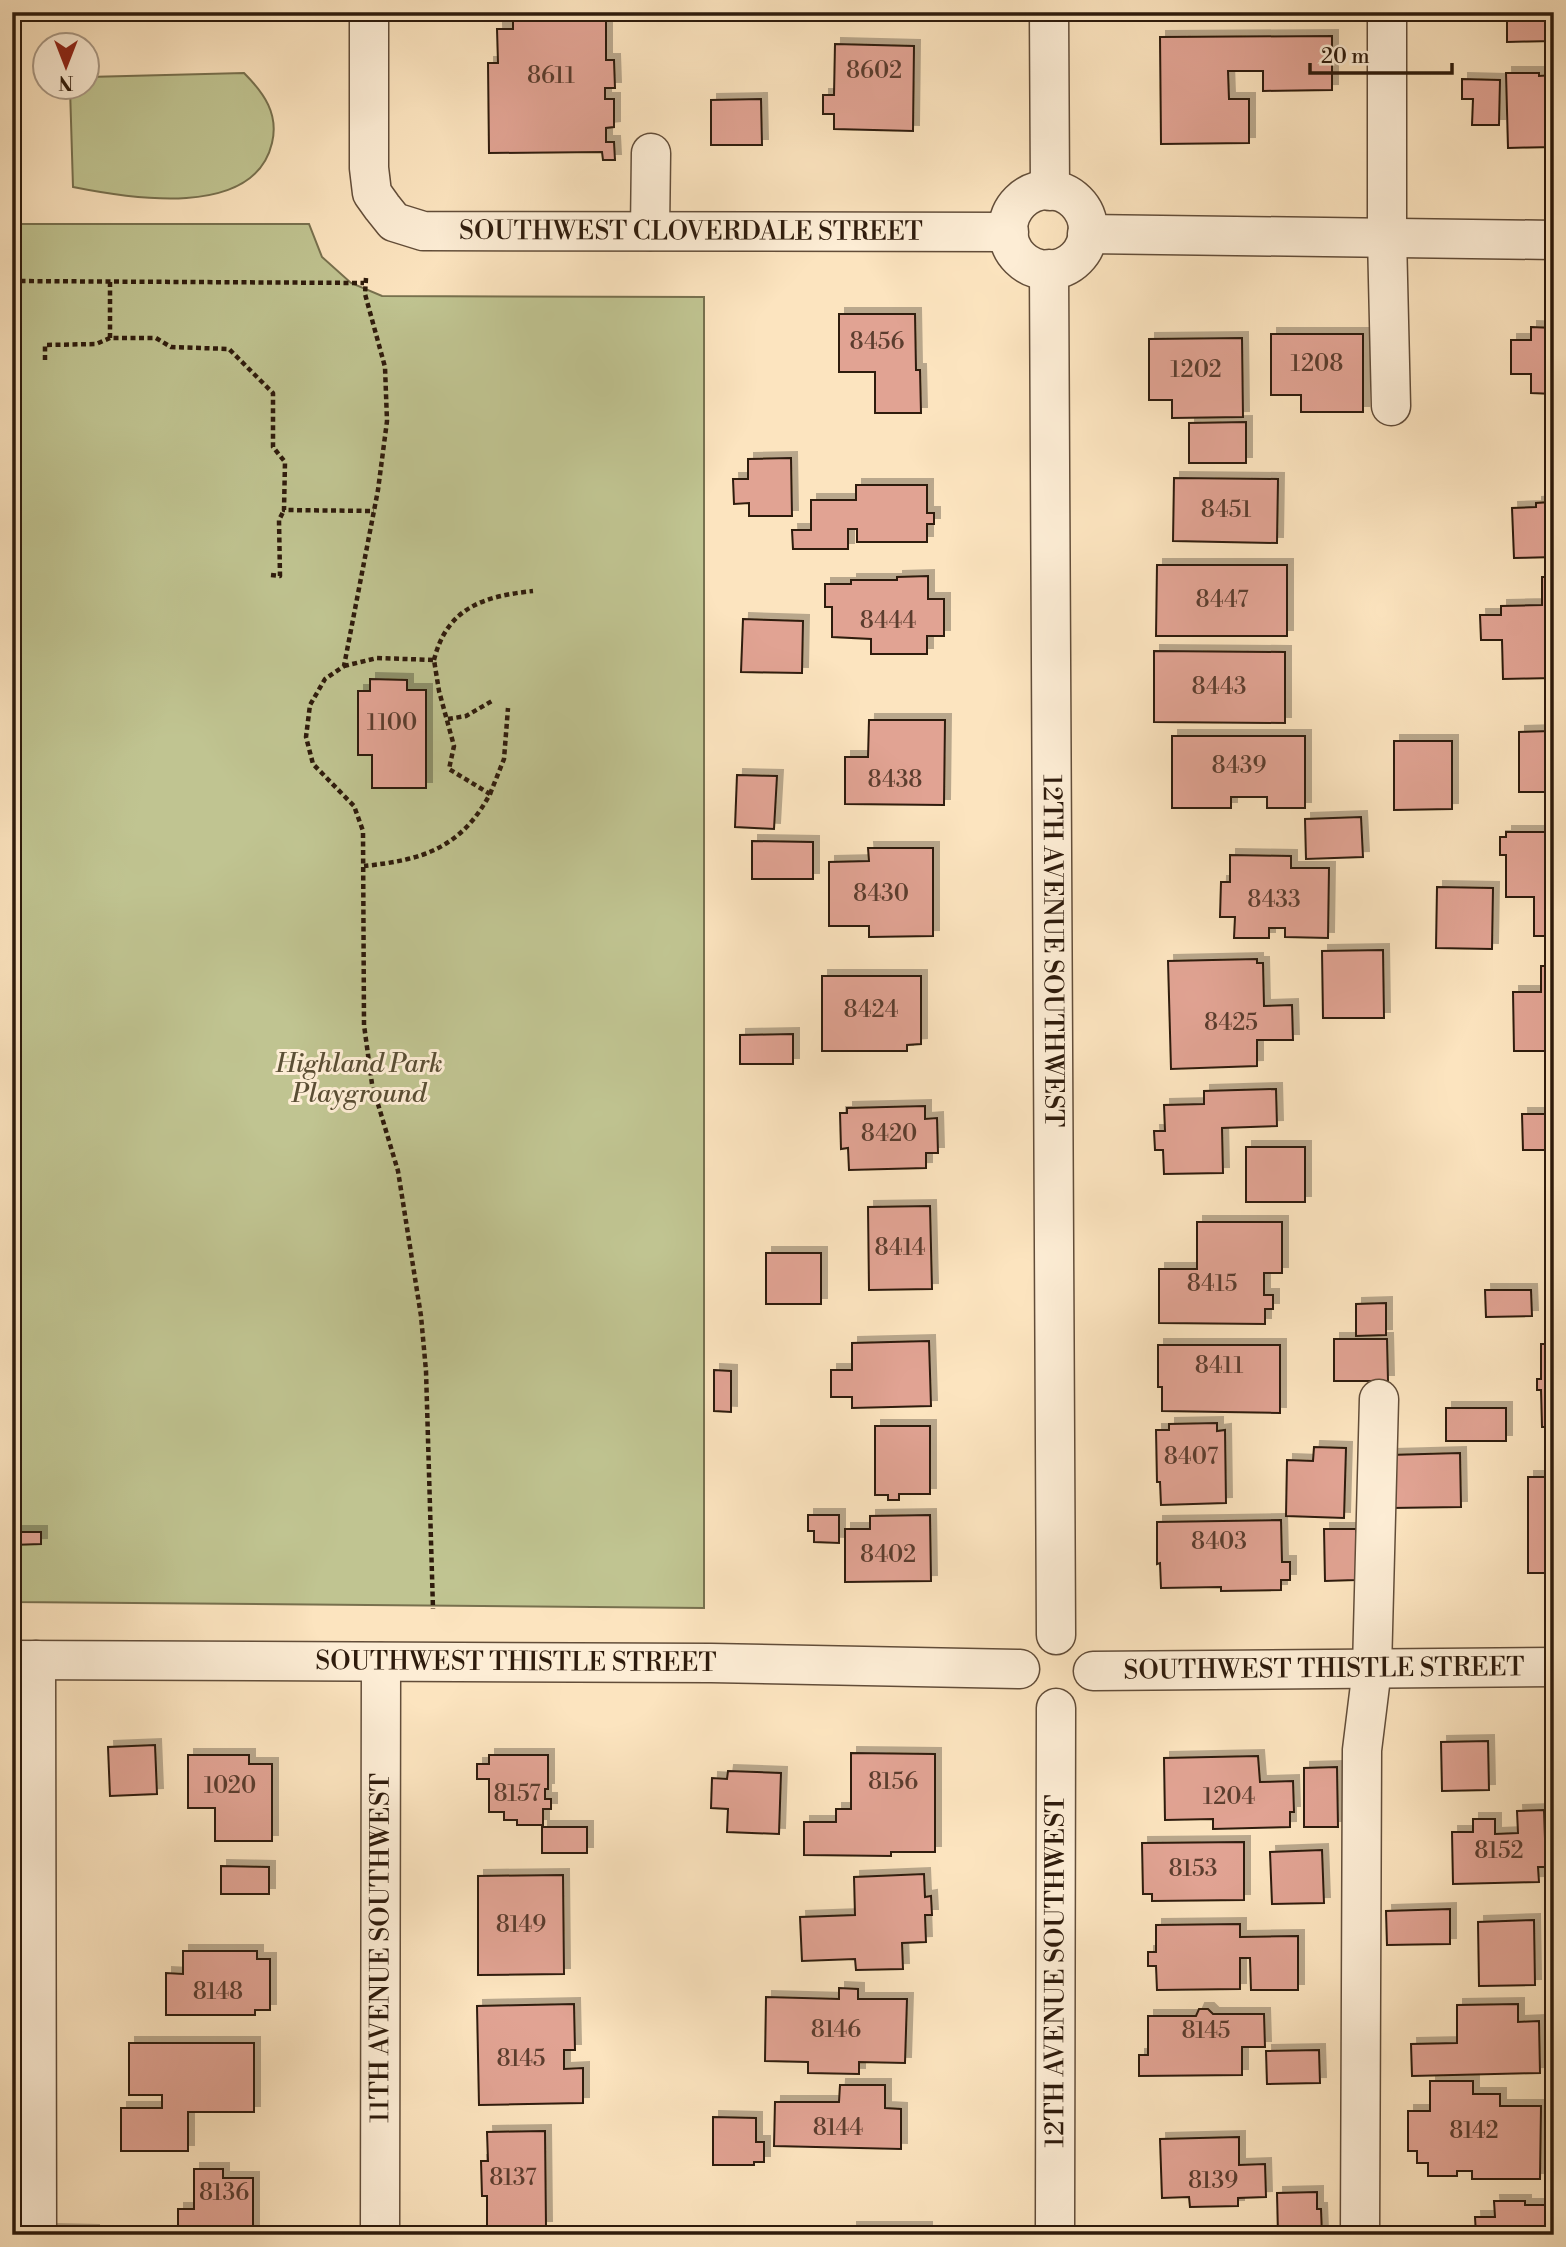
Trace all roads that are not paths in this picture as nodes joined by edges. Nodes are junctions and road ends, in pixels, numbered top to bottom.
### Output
1 (369, 12) edge
2 (1049, 12) edge
3 (1387, 12) edge
4 (651, 153) dead end
5 (1050, 191) junction
6 (650, 232) junction
7 (1009, 232) junction
8 (1087, 234) junction
9 (1387, 237) junction
10 (1554, 240) edge
11 (1049, 269) junction
12 (1391, 406) dead end
13 (1379, 1399) dead end
14 (1056, 1636) junction
15 (24, 1660) edge
16 (381, 1662) junction
17 (1554, 1667) edge
18 (1372, 1668) junction
19 (1020, 1669) junction
20 (1093, 1671) junction
21 (1056, 1708) junction
22 (37, 2235) edge
23 (380, 2235) edge
24 (1055, 2235) edge
25 (1360, 2235) edge

1 - 6 street, SOUTHWEST CLOVERDALE STREET
2 - 5 street
3 - 9 street
4 - 6 street
5 - 7 street
5 - 8 street
6 - 7 street, SOUTHWEST CLOVERDALE STREET
7 - 11 street
8 - 9 street
8 - 11 street
9 - 10 street
9 - 12 street
11 - 14 street, 12TH AVENUE SOUTHWEST
13 - 18 street
14 - 19 street
14 - 20 street
15 - 16 street, SOUTHWEST THISTLE STREET
15 - 22 street
16 - 19 street, SOUTHWEST THISTLE STREET
16 - 23 street, 11TH AVENUE SOUTHWEST
17 - 18 street, SOUTHWEST THISTLE STREET
18 - 20 street, SOUTHWEST THISTLE STREET
18 - 25 street
19 - 21 street
20 - 21 street
21 - 24 street, 12TH AVENUE SOUTHWEST

